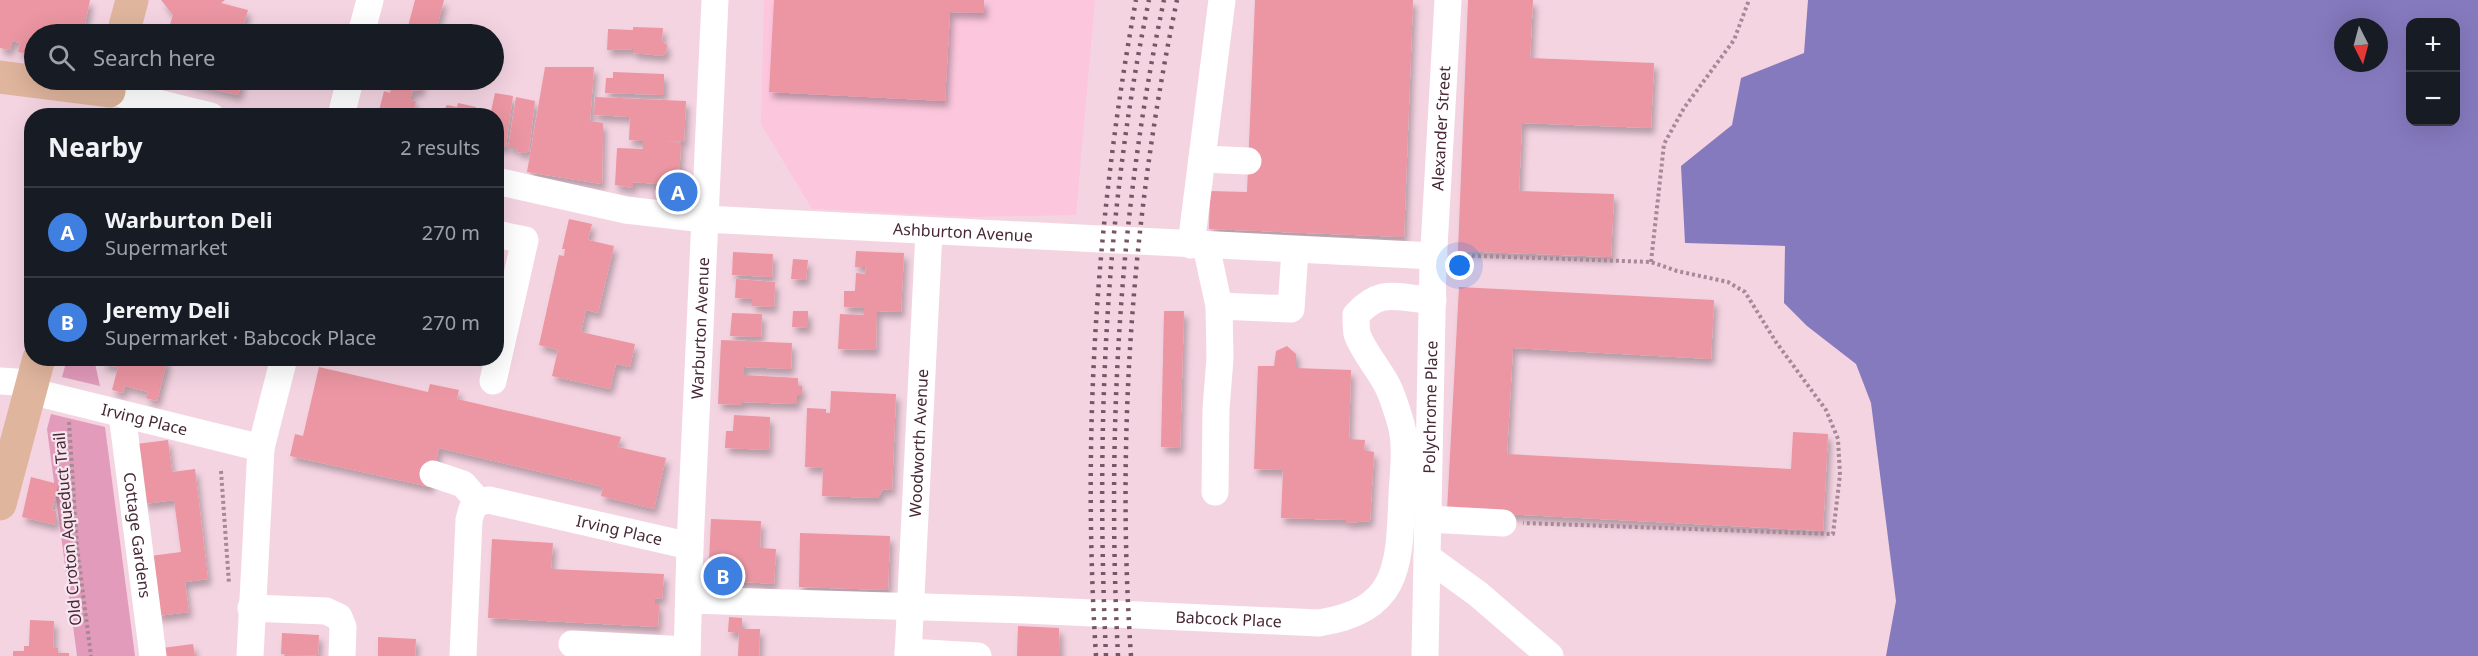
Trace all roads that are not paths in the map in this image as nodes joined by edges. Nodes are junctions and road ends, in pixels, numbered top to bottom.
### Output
1 (132, 0) edge
2 (370, 0) edge
3 (715, 0) edge
4 (1448, 0) edge
5 (1221, 6) edge
6 (126, 24) edge
7 (364, 24) edge
8 (0, 77) edge
9 (24, 81) edge
10 (74, 90) edge
11 (348, 90) edge
12 (108, 96) edge
13 (170, 108) edge
14 (343, 108) edge
15 (1202, 159) junction
16 (1248, 161) dead end
17 (504, 184) edge
18 (704, 219) junction
19 (929, 232) junction
20 (504, 236) edge
21 (1199, 245) junction
22 (1295, 250) junction
23 (1444, 250) junction
24 (1433, 300) junction
25 (1219, 306) junction
26 (504, 333) edge
27 (282, 366) edge
28 (496, 366) edge
29 (25, 379) edge
30 (493, 381) dead end
31 (122, 414) junction
32 (261, 448) junction
33 (1417, 451) junction
34 (433, 474) dead end
35 (1215, 492) dead end
36 (479, 502) junction
37 (0, 504) edge
38 (1428, 519) junction
39 (1503, 522) road end
40 (690, 546) junction
41 (1427, 557) junction
42 (689, 600) junction
43 (910, 606) junction
44 (251, 608) junction
45 (572, 644) dead end
46 (687, 653) edge
47 (908, 654) edge
48 (153, 656) edge
49 (250, 656) edge
50 (342, 656) edge
51 (463, 656) edge
52 (978, 656) edge
53 (1425, 656) edge
54 (1550, 656) edge

1 - 6 main road
2 - 7 street
3 - 18 street, Warburton Avenue
4 - 23 street, Alexander Street
5 - 15 street
8 - 9 main road
10 - 12 main road
11 - 14 street
12 - 13 street
15 - 16 street
15 - 21 street
17 - 18 street, Ashburton Avenue
18 - 19 street, Ashburton Avenue
18 - 40 street, Warburton Avenue
19 - 21 street, Ashburton Avenue
19 - 43 street, Woodworth Avenue
20 - 26 street
21 - 22 street, Ashburton Avenue
21 - 25 street
22 - 23 street, Ashburton Avenue
22 - 25 street
23 - 24 street, Polychrome Place
24 - 33 street, Polychrome Place
24 - 33 street, Babcock Place
25 - 35 street
27 - 32 street
28 - 30 street
29 - 31 street, Irving Place
29 - 37 main road
31 - 32 street, Irving Place
31 - 48 street, Cottage Gardens
32 - 44 street
33 - 38 street, Polychrome Place
33 - 43 street, Babcock Place
34 - 36 street
36 - 40 street, Irving Place
36 - 51 street
38 - 39 street
38 - 41 street, Polychrome Place
40 - 42 street, Warburton Avenue
41 - 53 street, Polychrome Place
41 - 54 street
42 - 43 street, Babcock Place
42 - 46 street, Warburton Avenue
43 - 47 street, Woodworth Avenue
44 - 49 street
44 - 50 street
45 - 46 street
47 - 52 street

